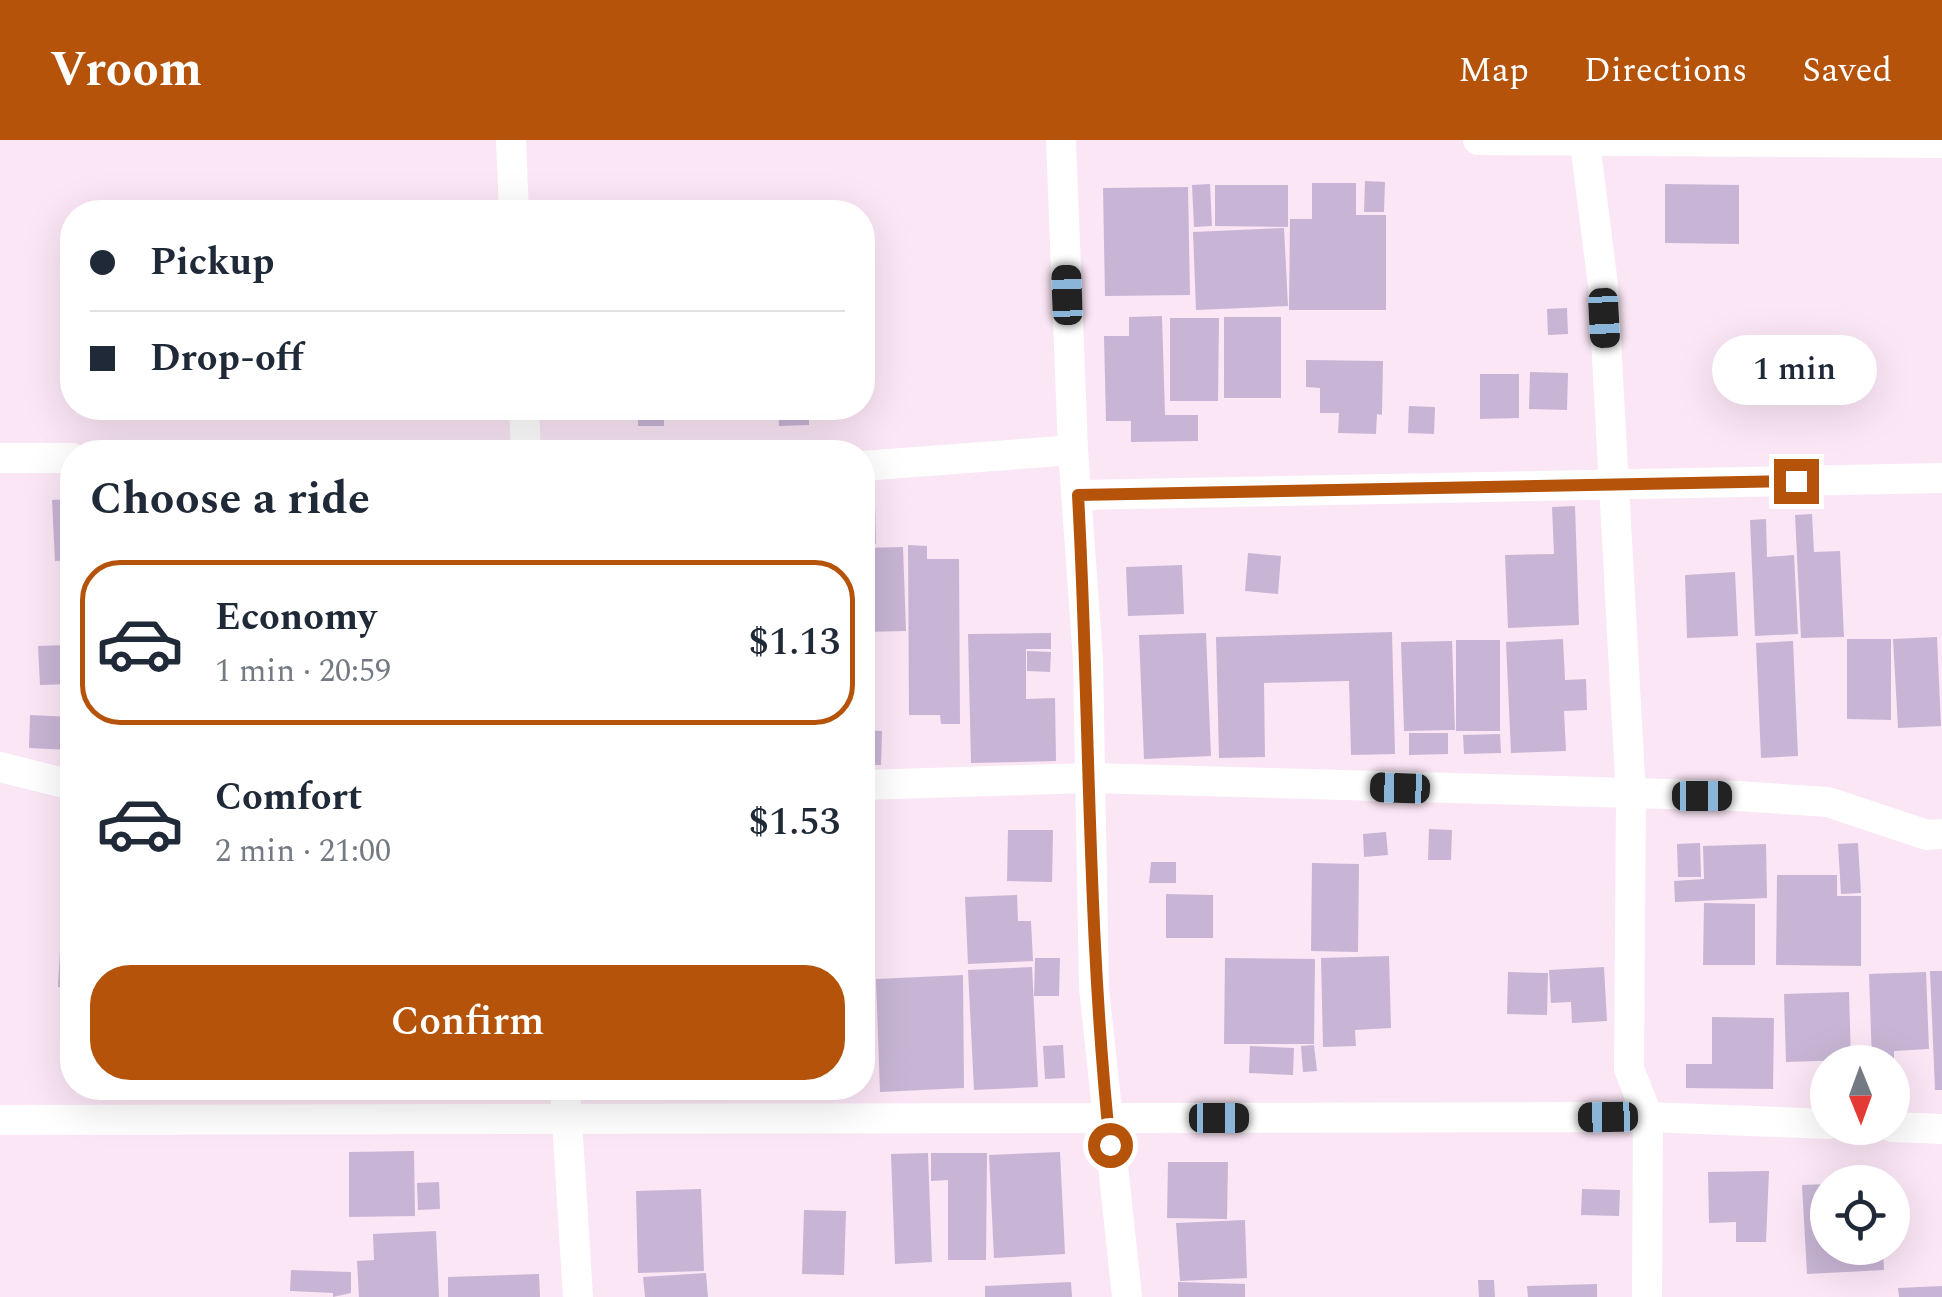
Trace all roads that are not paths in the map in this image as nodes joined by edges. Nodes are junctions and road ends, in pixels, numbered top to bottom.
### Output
1 (511, 140) edge
2 (1061, 140) edge
3 (1478, 140) edge
4 (1942, 142) edge
5 (1585, 143) junction
6 (514, 200) edge
7 (1072, 450) junction
8 (0, 458) edge
9 (60, 458) edge
10 (875, 465) edge
11 (1942, 478) edge
12 (1612, 485) junction
13 (1078, 495) junction
14 (0, 767) edge
15 (1090, 778) junction
16 (60, 782) edge
17 (875, 785) edge
18 (1631, 796) junction
19 (1942, 834) edge
20 (566, 1102) edge
21 (1107, 1117) junction
22 (1648, 1117) junction
23 (0, 1120) edge
24 (1810, 1123) edge
25 (1910, 1128) edge
26 (1942, 1129) edge
27 (578, 1297) edge
28 (1127, 1297) edge
29 (1648, 1297) edge

1 - 6 street
2 - 7 street
3 - 5 street
4 - 5 street
5 - 12 street
7 - 10 street
7 - 13 street
8 - 9 street
11 - 12 street
12 - 13 street
12 - 18 street
13 - 15 street
14 - 16 street
15 - 17 street
15 - 18 street
15 - 21 street
18 - 19 street
18 - 22 street
20 - 21 street
20 - 23 street
20 - 27 street
21 - 22 street
21 - 28 street
22 - 24 street
22 - 29 street
25 - 26 street

